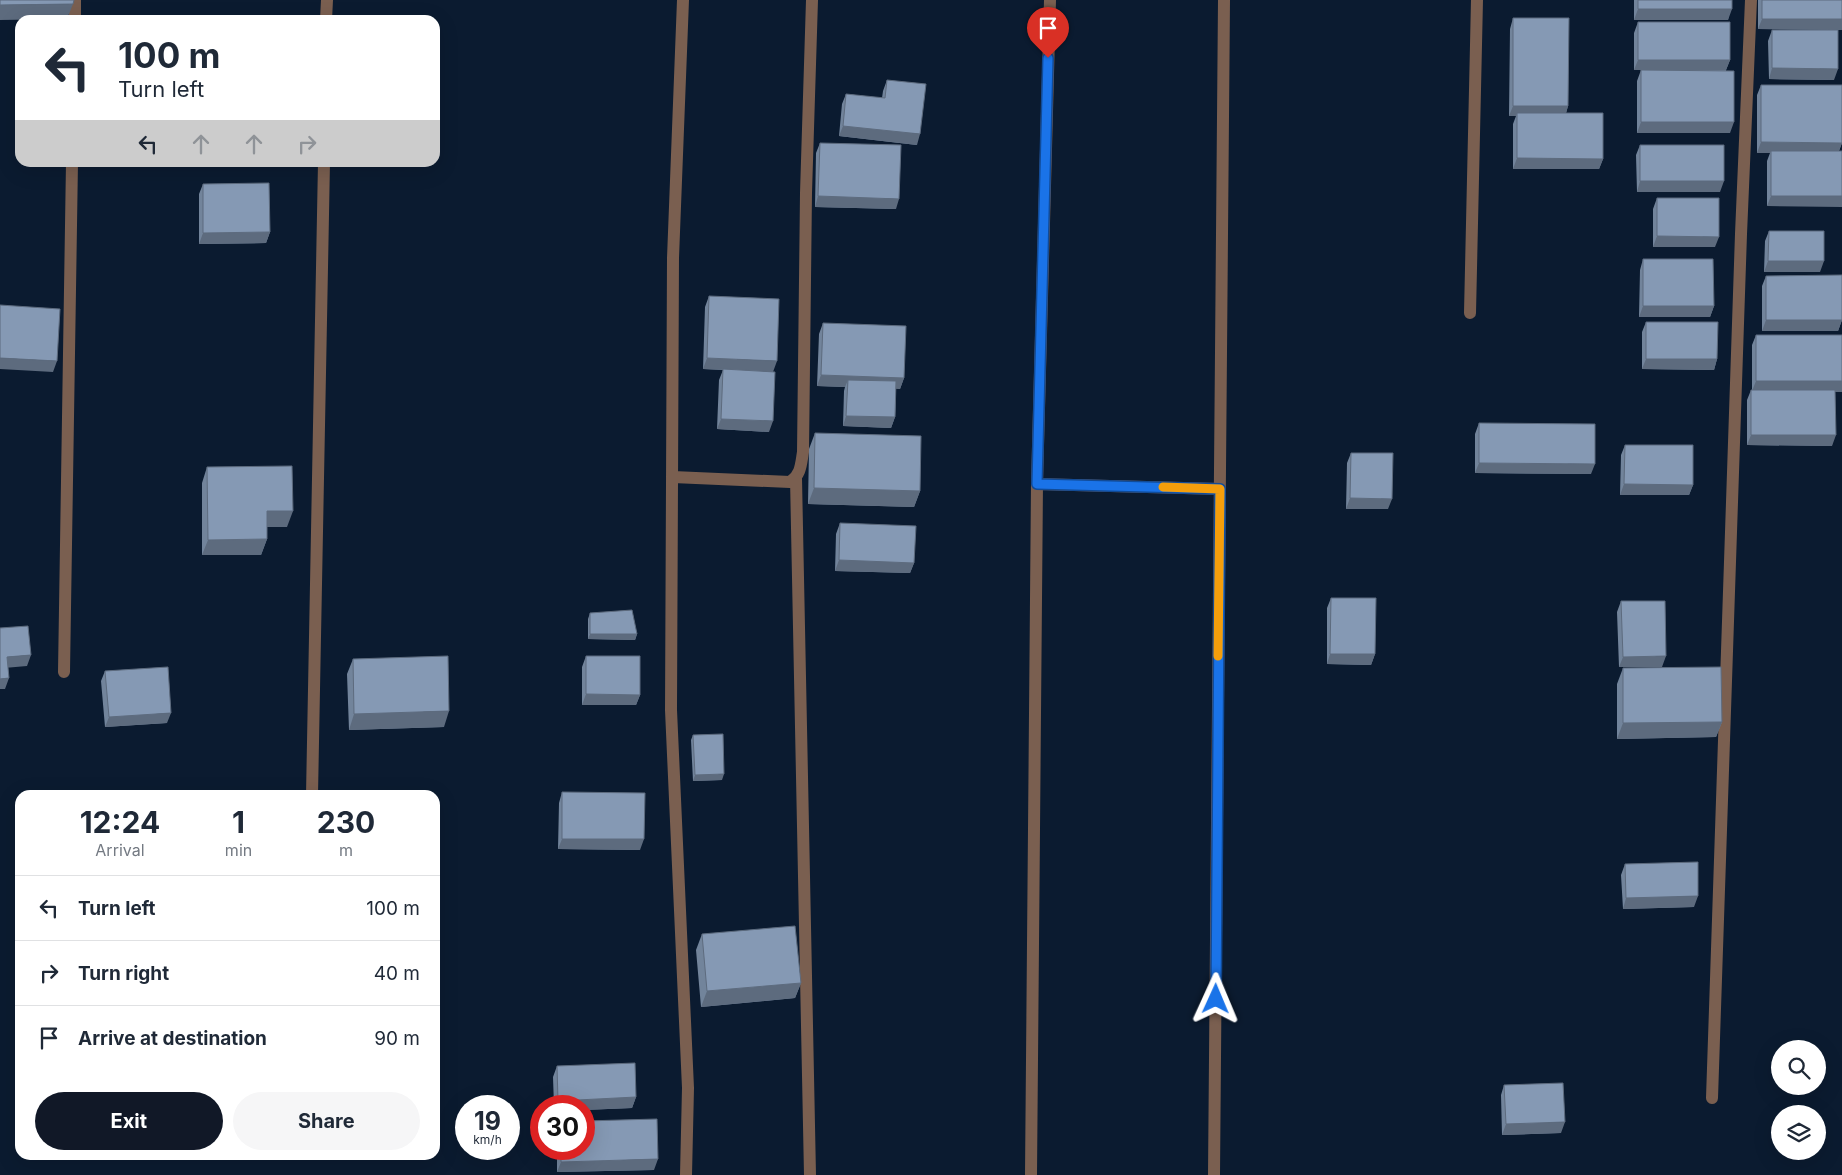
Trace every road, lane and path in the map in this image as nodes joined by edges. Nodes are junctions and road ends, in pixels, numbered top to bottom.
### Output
1 (75, 0) edge
2 (327, 0) edge
3 (683, 0) edge
4 (812, 0) edge
5 (1050, 0) edge
6 (1224, 0) edge
7 (1477, 0) edge
8 (1751, 0) edge
9 (75, 15) edge
10 (326, 15) edge
11 (72, 167) edge
12 (324, 167) edge
13 (1470, 312) dead end
14 (673, 478) junction
15 (796, 478) junction
16 (1037, 484) junction
17 (1220, 489) junction
18 (64, 672) dead end
19 (312, 790) edge
20 (1712, 1098) dead end
21 (686, 1175) edge
22 (810, 1175) edge
23 (1032, 1175) edge
24 (1214, 1175) edge

1 - 9 street
2 - 10 street
3 - 14 street
4 - 15 street
5 - 16 street
6 - 17 street
7 - 13 street
8 - 20 street
11 - 18 street
12 - 19 street
14 - 15 street
14 - 21 street
15 - 22 street
16 - 17 street
16 - 23 street
17 - 24 street

